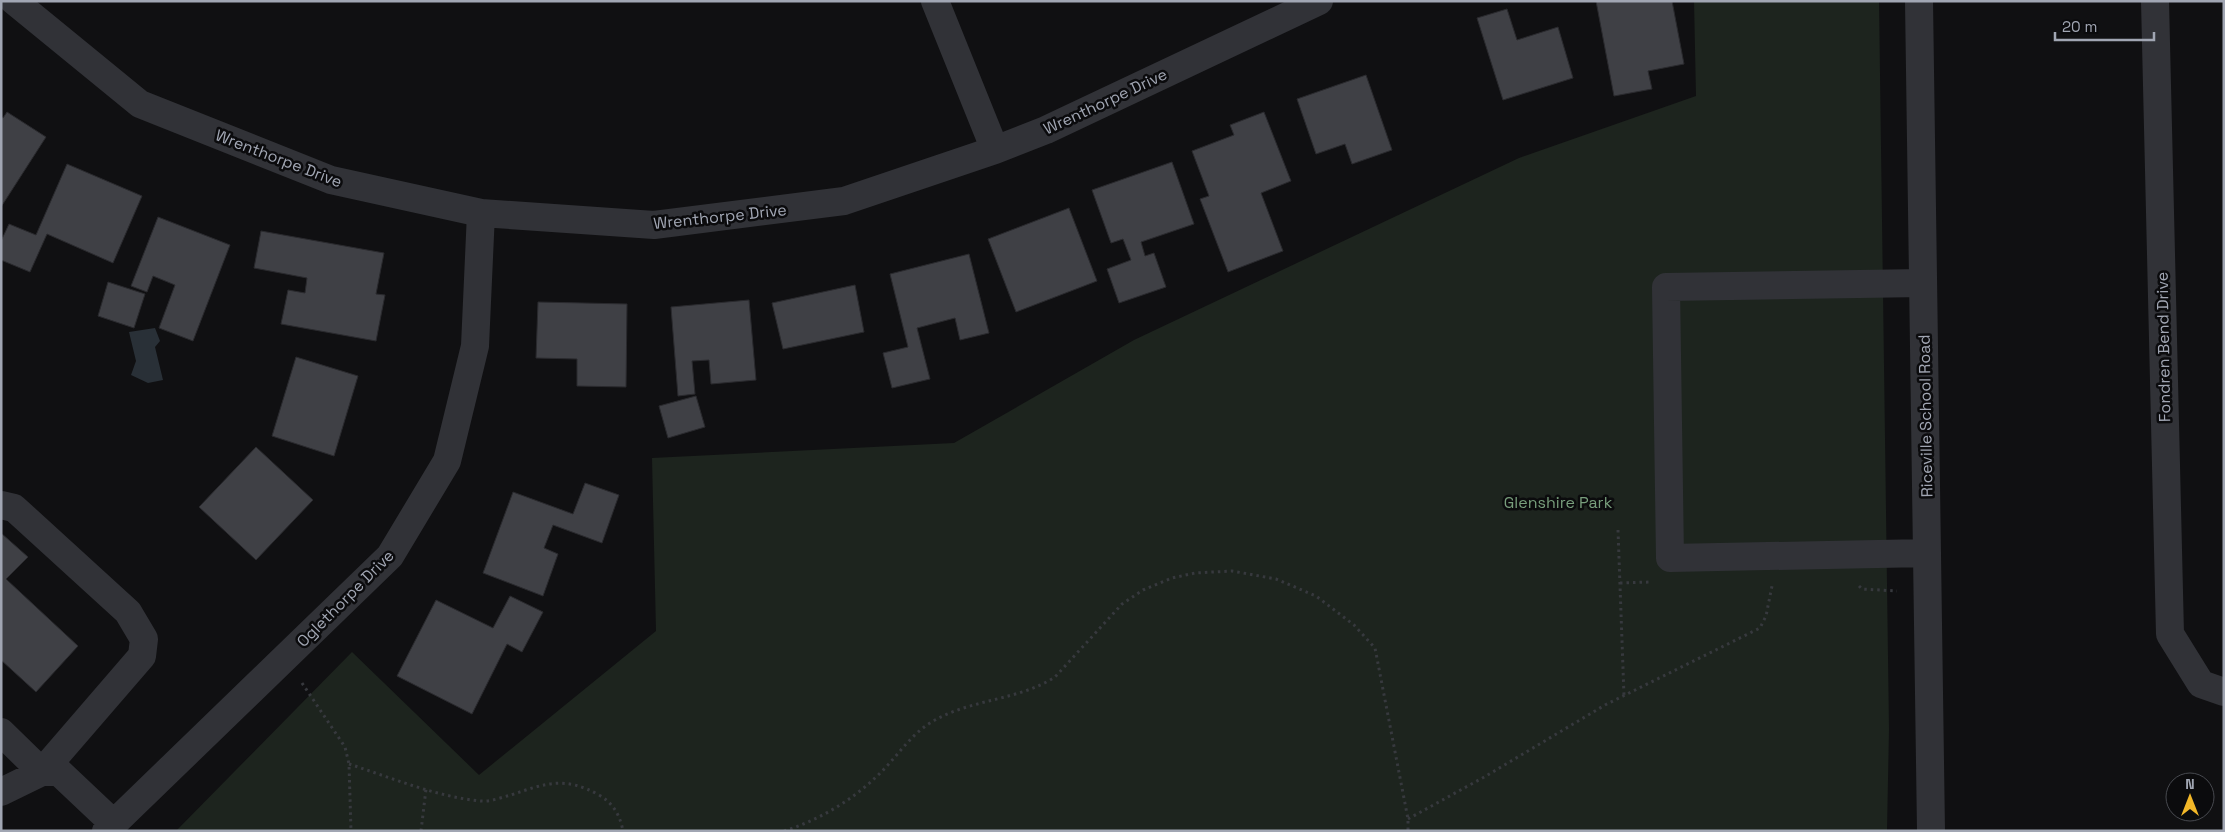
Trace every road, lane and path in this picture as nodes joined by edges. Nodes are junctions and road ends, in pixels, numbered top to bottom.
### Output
1 (14, 1) edge
2 (935, 1) edge
3 (1319, 1) edge
4 (1919, 1) edge
5 (2155, 1) edge
6 (995, 150) junction
7 (481, 213) junction
8 (1923, 283) junction
9 (1, 505) edge
10 (1618, 530) dead end
11 (1927, 553) junction
12 (1767, 557) junction
13 (285, 658) junction
14 (2212, 688) edge
15 (1624, 696) junction
16 (1, 732) edge
17 (349, 764) junction
18 (42, 772) junction
19 (426, 789) junction
20 (1, 792) edge
21 (1408, 819) junction
22 (110, 827) edge
23 (351, 831) edge
24 (421, 831) edge
25 (623, 831) edge
26 (784, 831) edge
27 (1408, 831) edge
28 (1931, 831) edge

1 - 7 street, Wrenthorpe Drive
2 - 6 street
3 - 6 street, Wrenthorpe Drive
4 - 8 street, Riceville School Road
5 - 14 street, Fondren Bend Drive
6 - 7 street, Wrenthorpe Drive
7 - 13 street, Oglethorpe Drive
8 - 11 street, Riceville School Road
8 - 12 street
9 - 18 street
10 - 15 path
11 - 12 street
11 - 28 street, Riceville School Road
12 - 15 path
13 - 17 path
13 - 22 street, Oglethorpe Drive
15 - 21 path
16 - 18 street
17 - 19 path
17 - 23 path
18 - 20 street
18 - 22 street
19 - 24 path
19 - 25 path
21 - 26 path
21 - 27 path

